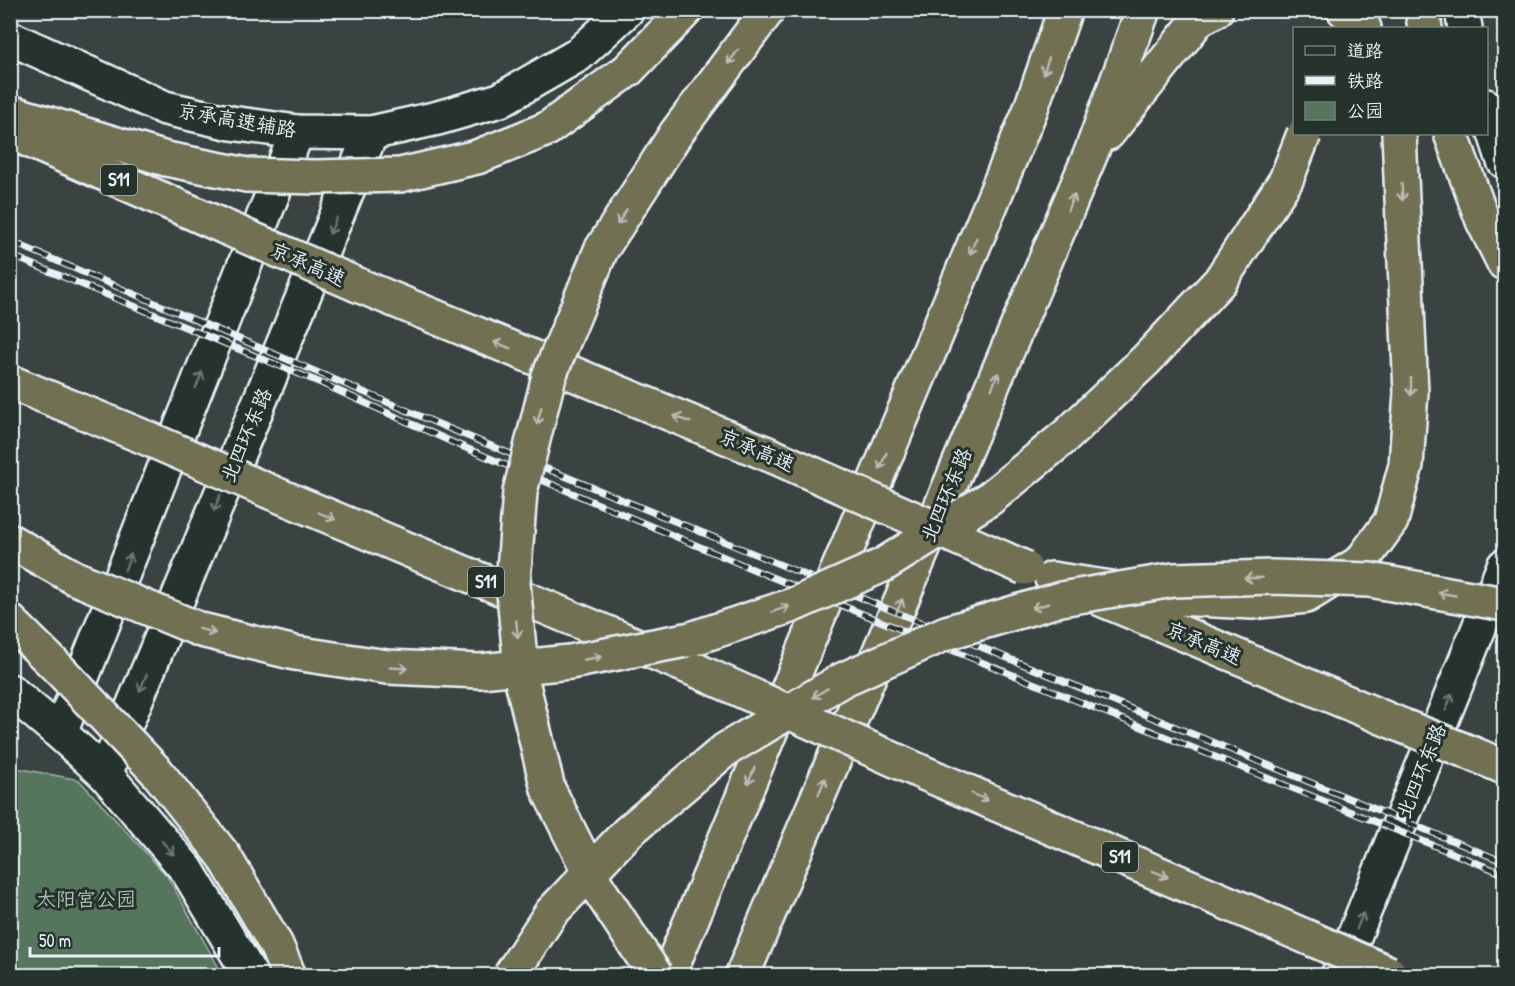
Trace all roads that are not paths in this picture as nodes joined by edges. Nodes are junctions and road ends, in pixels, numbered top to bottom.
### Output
1 (627, 10) edge
2 (686, 10) edge
3 (768, 10) edge
4 (1065, 10) edge
5 (1143, 10) edge
6 (1216, 10) edge
7 (1343, 10) edge
8 (1422, 10) edge
9 (1462, 10) edge
10 (1337, 27) edge
11 (1363, 27) edge
12 (1425, 27) edge
13 (1465, 27) edge
14 (10, 38) edge
15 (10, 112) edge
16 (1488, 112) edge
17 (10, 132) edge
18 (297, 132) junction
19 (371, 134) junction
20 (1304, 135) edge
21 (1399, 135) edge
22 (1451, 135) edge
23 (1091, 153) junction
24 (1504, 161) edge
25 (1504, 263) edge
26 (10, 382) edge
27 (10, 541) edge
28 (1504, 566) edge
29 (1039, 574) junction
30 (1504, 604) edge
31 (10, 621) edge
32 (10, 691) edge
33 (60, 733) junction
34 (1504, 767) edge
35 (105, 774) junction
36 (1392, 974) edge
37 (251, 975) edge
38 (289, 975) edge
39 (510, 975) edge
40 (656, 975) edge
41 (668, 975) edge
42 (742, 975) edge
43 (1338, 975) edge

1 - 19 street
2 - 15 highway, bridge
3 -> 40 highway, bridge
4 -> 41 highway
5 - 23 highway, 北四环东路
6 - 23 highway
7 - 10 highway
7 - 11 highway
8 - 12 highway
9 - 13 street
14 - 18 street, 京承高速辅路
16 - 24 street
29 -> 17 highway, 京承高速 / S11, bridge
18 - 19 street, 京承高速辅路
33 -> 18 street
19 -> 35 street, 北四环东路
27 -> 20 highway, bridge
21 -> 29 highway
22 - 25 highway
42 -> 23 highway, 北四环东路
26 -> 36 highway, S11, bridge
43 -> 28 street, 北四环东路
29 - 34 highway, 京承高速 / S11, bridge
30 -> 39 highway, bridge
31 - 38 highway, bridge
32 - 33 street
33 - 35 street
35 -> 37 street

